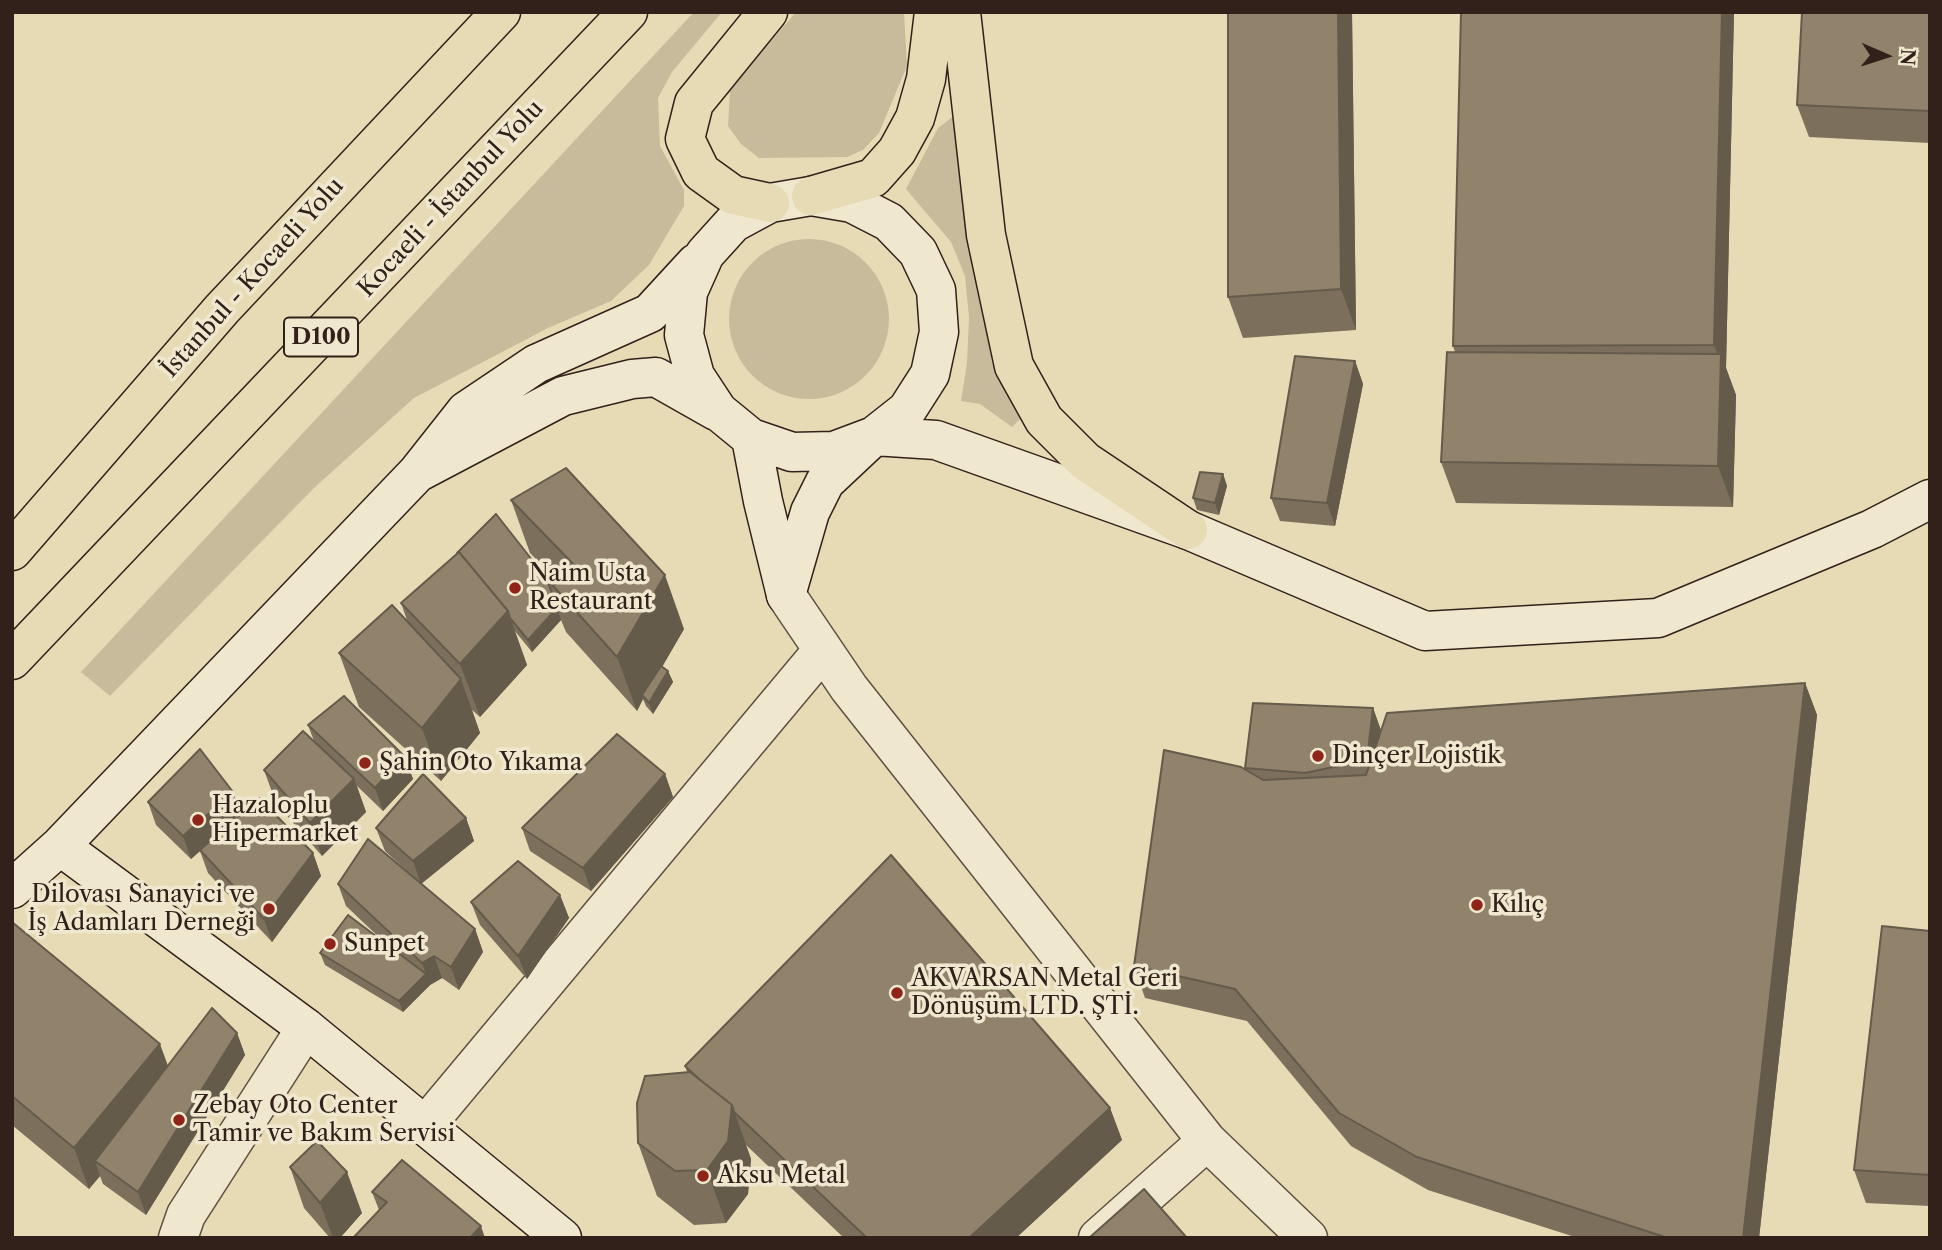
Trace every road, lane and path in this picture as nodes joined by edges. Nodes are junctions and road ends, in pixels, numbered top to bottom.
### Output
1 (501, 12) edge
2 (628, 12) edge
3 (768, 12) edge
4 (934, 12) edge
5 (961, 12) edge
6 (811, 196) junction
7 (769, 203) junction
8 (705, 254) junction
9 (718, 411) junction
10 (874, 436) junction
11 (751, 438) junction
12 (417, 473) junction
13 (1930, 499) edge
14 (1188, 530) junction
15 (12, 551) edge
16 (786, 596) junction
17 (823, 650) junction
18 (12, 660) edge
19 (60, 846) junction
20 (12, 889) edge
21 (306, 1028) junction
22 (425, 1126) junction
23 (1208, 1141) junction
24 (178, 1238) edge
25 (562, 1238) edge
26 (1098, 1238) edge
27 (1308, 1238) edge

1 - 15 highway, İstanbul - Kocaeli Yolu
2 - 18 highway, Kocaeli - İstanbul Yolu / D100
3 - 7 highway
4 - 6 highway
5 - 14 highway
6 - 7 street
6 - 10 street
7 - 8 street
8 - 9 street
8 - 12 street
9 - 11 street
9 - 12 street
10 - 11 street
10 - 14 street
10 - 16 street
11 - 16 street
12 - 19 street
13 - 14 street
16 - 17 street
17 - 22 street
17 - 23 street
19 - 20 street
19 - 21 street
21 - 22 street
21 - 24 street
22 - 25 street
23 - 26 street
23 - 27 street

